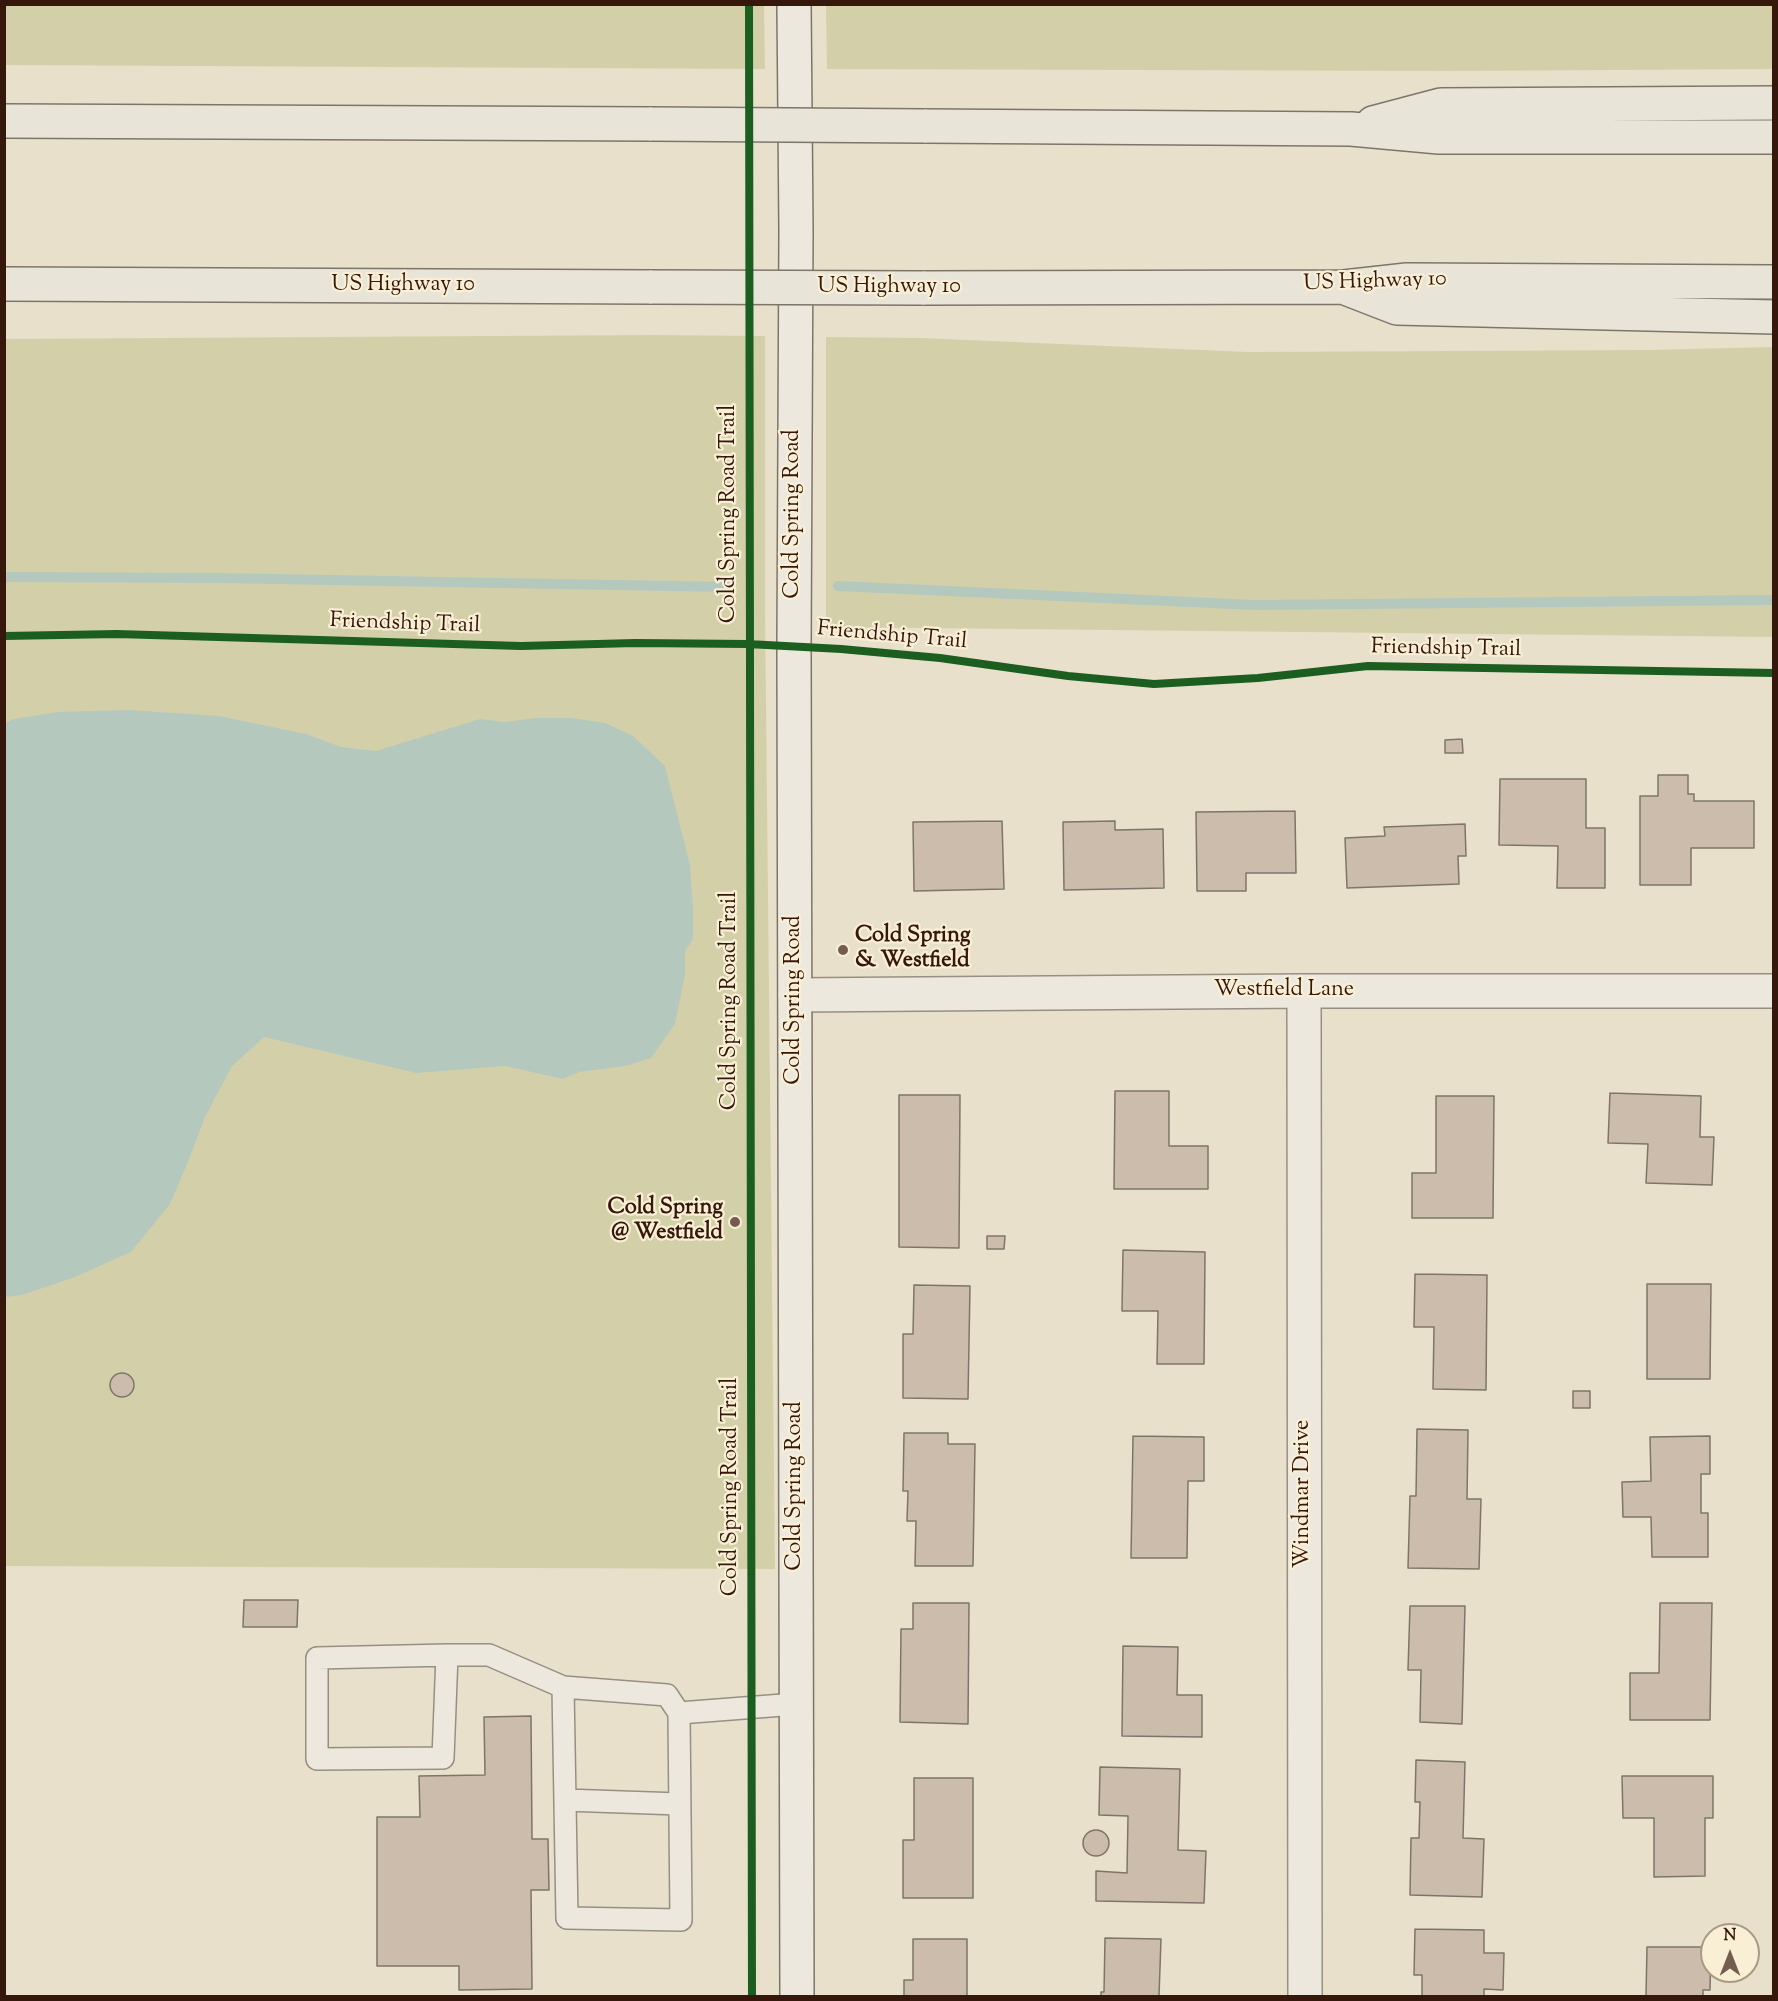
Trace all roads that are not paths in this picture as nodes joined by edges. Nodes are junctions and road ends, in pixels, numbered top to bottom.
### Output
1 (794, 4) edge
2 (1773, 103) edge
3 (4, 121) edge
4 (1351, 129) junction
5 (1773, 137) edge
6 (1773, 282) edge
7 (4, 284) edge
8 (1344, 287) junction
9 (1773, 317) edge
10 (1304, 991) junction
11 (1773, 991) edge
12 (795, 995) junction
13 (447, 1655) junction
14 (563, 1687) junction
15 (796, 1704) junction
16 (679, 1713) junction
17 (565, 1800) junction
18 (679, 1804) junction
19 (797, 1996) edge
20 (1305, 1996) edge

1 - 12 street, Cold Spring Road
2 - 4 highway
3 - 4 highway, bridge
4 - 5 highway
6 - 8 highway, US Highway 10
7 - 8 highway, US Highway 10, bridge
8 - 9 highway
10 - 11 street, Westfield Lane
10 - 12 street, Westfield Lane
10 - 20 street, Windmar Drive
12 - 15 street, Cold Spring Road
13 - 13 lane
13 - 14 lane
14 - 16 lane
14 - 17 lane
15 - 16 lane
15 - 19 street, Cold Spring Road
16 - 18 lane
17 - 18 lane
17 - 18 lane

